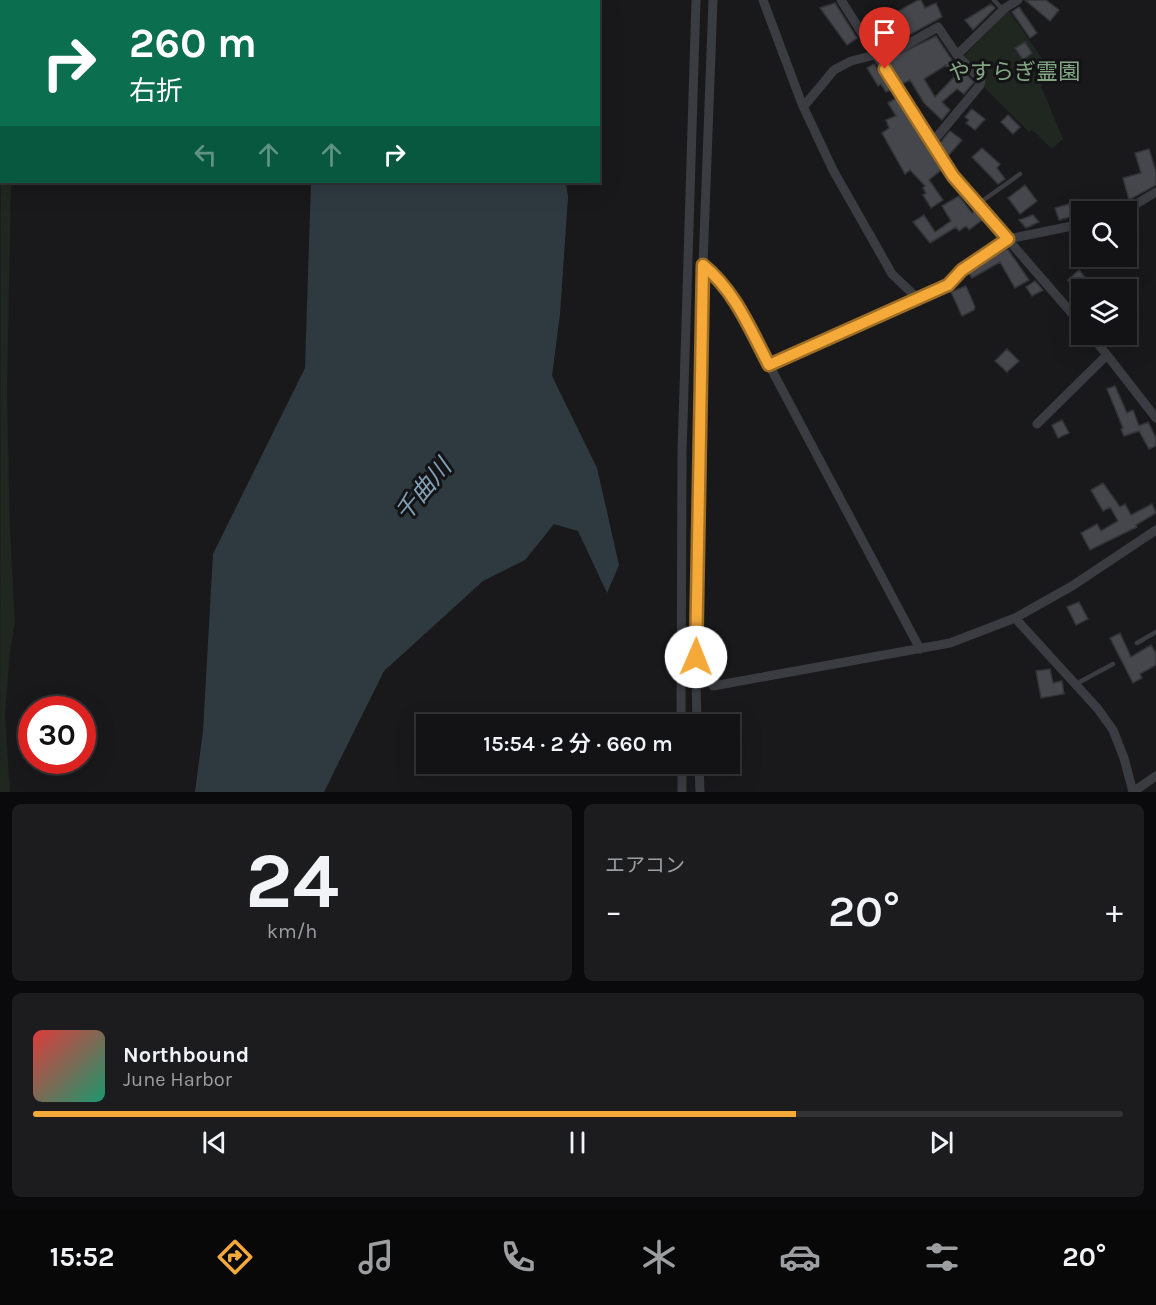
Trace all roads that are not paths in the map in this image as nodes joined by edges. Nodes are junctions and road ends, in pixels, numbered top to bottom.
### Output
1 (696, 0) edge
2 (713, 0) edge
3 (763, 0) edge
4 (841, 0) edge
5 (994, 0) edge
6 (1018, 0) edge
7 (1003, 10) junction
8 (876, 55) junction
9 (957, 55) junction
10 (804, 106) junction
11 (932, 144) junction
12 (1020, 174) dead end
13 (1156, 192) edge
14 (1137, 204) edge
15 (977, 205) junction
16 (1071, 226) edge
17 (1008, 239) junction
18 (703, 265) junction
19 (918, 299) junction
20 (1071, 312) edge
21 (1099, 345) edge
22 (1107, 355) junction
23 (769, 365) junction
24 (1156, 418) edge
25 (1037, 424) dead end
26 (1156, 530) edge
27 (1015, 618) junction
28 (1156, 632) edge
29 (1137, 643) dead end
30 (920, 649) junction
31 (1113, 664) dead end
32 (1075, 685) junction
33 (713, 686) dead end
34 (681, 714) edge
35 (697, 714) edge
36 (682, 774) edge
37 (699, 774) edge
38 (1156, 776) edge
39 (682, 792) edge
40 (700, 792) edge
41 (1133, 792) edge

1 - 34 street
2 - 18 street
3 - 10 street
4 - 8 street
5 - 7 lane
6 - 7 street
7 - 9 street
8 - 9 street
8 - 10 street
8 - 11 street
9 - 11 street
10 - 19 street
11 - 15 street
12 - 15 lane
13 - 14 street
15 - 17 street
16 - 17 street
17 - 19 street
17 - 20 street
18 - 23 street
18 - 35 street
19 - 23 street
21 - 22 street
22 - 24 street
22 - 25 street
23 - 30 street
26 - 27 street
27 - 30 street
27 - 32 street
28 - 29 lane
30 - 33 street
31 - 32 lane
32 - 41 street
36 - 39 street
37 - 40 street
38 - 41 street

